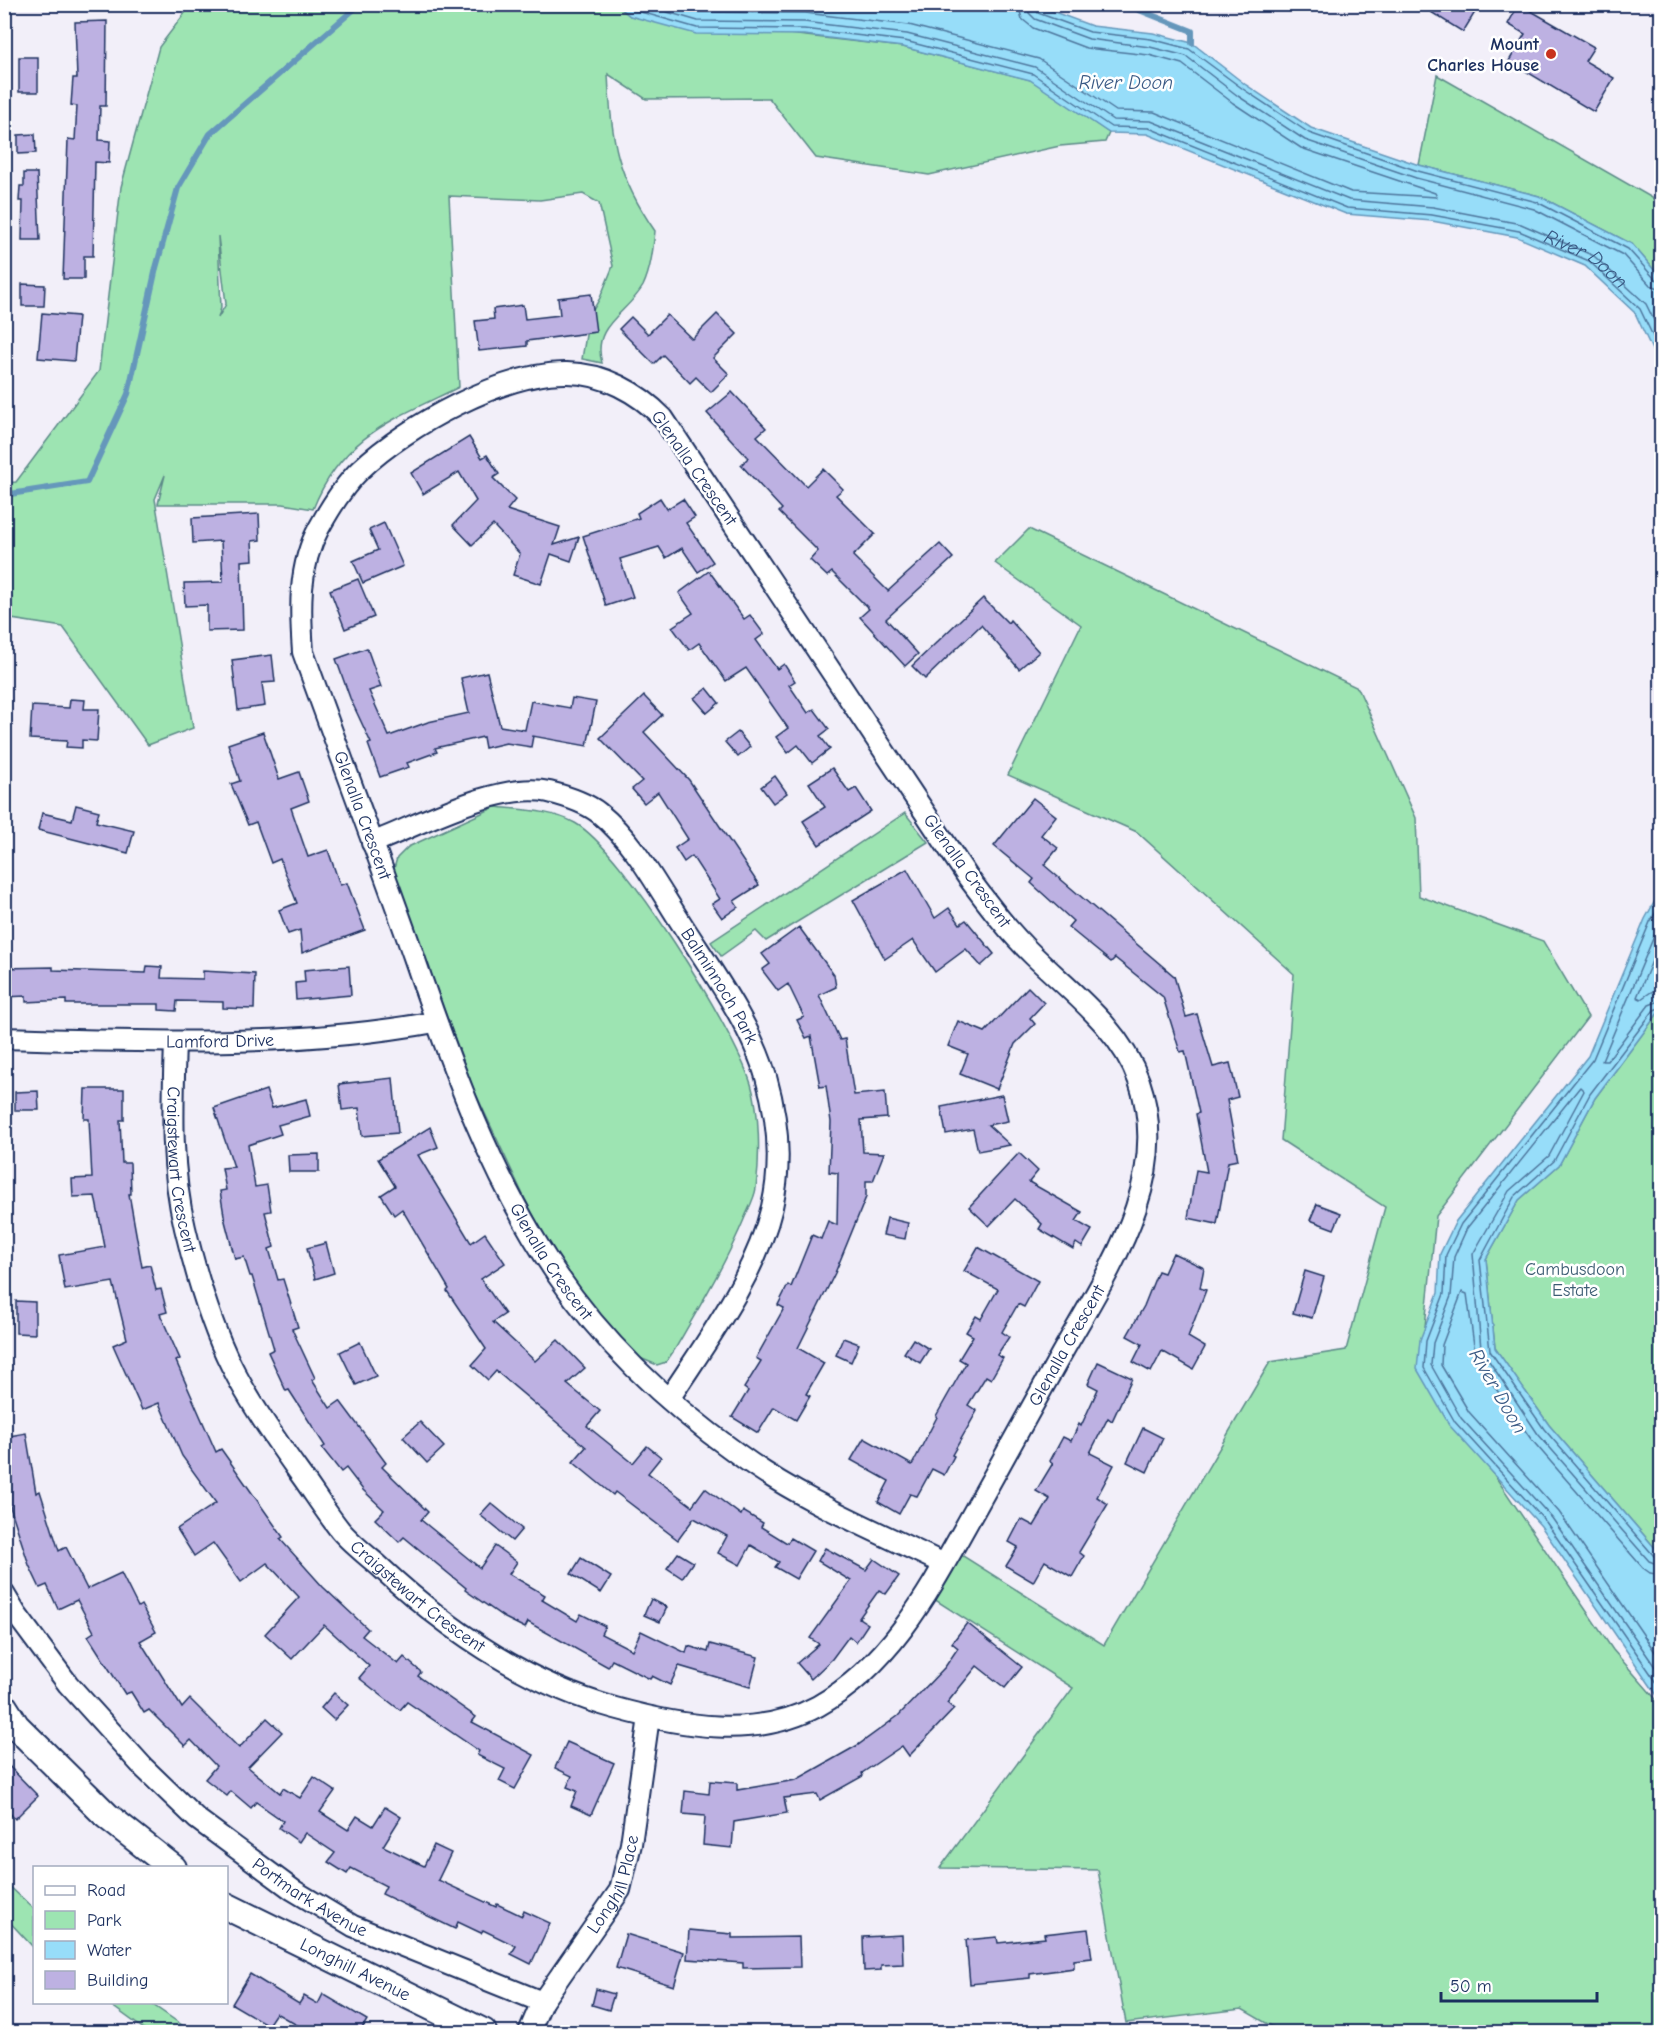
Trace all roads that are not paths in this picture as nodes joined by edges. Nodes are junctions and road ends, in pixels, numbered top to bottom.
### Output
1 (372, 843) junction
2 (435, 1022) junction
3 (4, 1038) edge
4 (175, 1042) junction
5 (669, 1399) junction
6 (944, 1564) junction
7 (4, 1593) edge
8 (4, 1707) edge
9 (649, 1717) junction
10 (170, 1866) edge
11 (228, 1907) edge
12 (542, 2002) junction
13 (483, 2032) edge
14 (529, 2032) edge

1 - 2 street, Glenalla Crescent
1 - 5 street, Balminnoch Park
1 - 6 street, Glenalla Crescent
2 - 4 street, Lamford Drive
2 - 5 street, Glenalla Crescent
3 - 4 street, Lamford Drive
4 - 9 street, Craigstewart Crescent
5 - 6 street, Glenalla Crescent
6 - 9 street, Craigstewart Crescent
7 - 12 street, Portmark Avenue
8 - 10 street
9 - 12 street, Longhill Place
11 - 13 street, Longhill Avenue
12 - 14 street, Longhill Place

